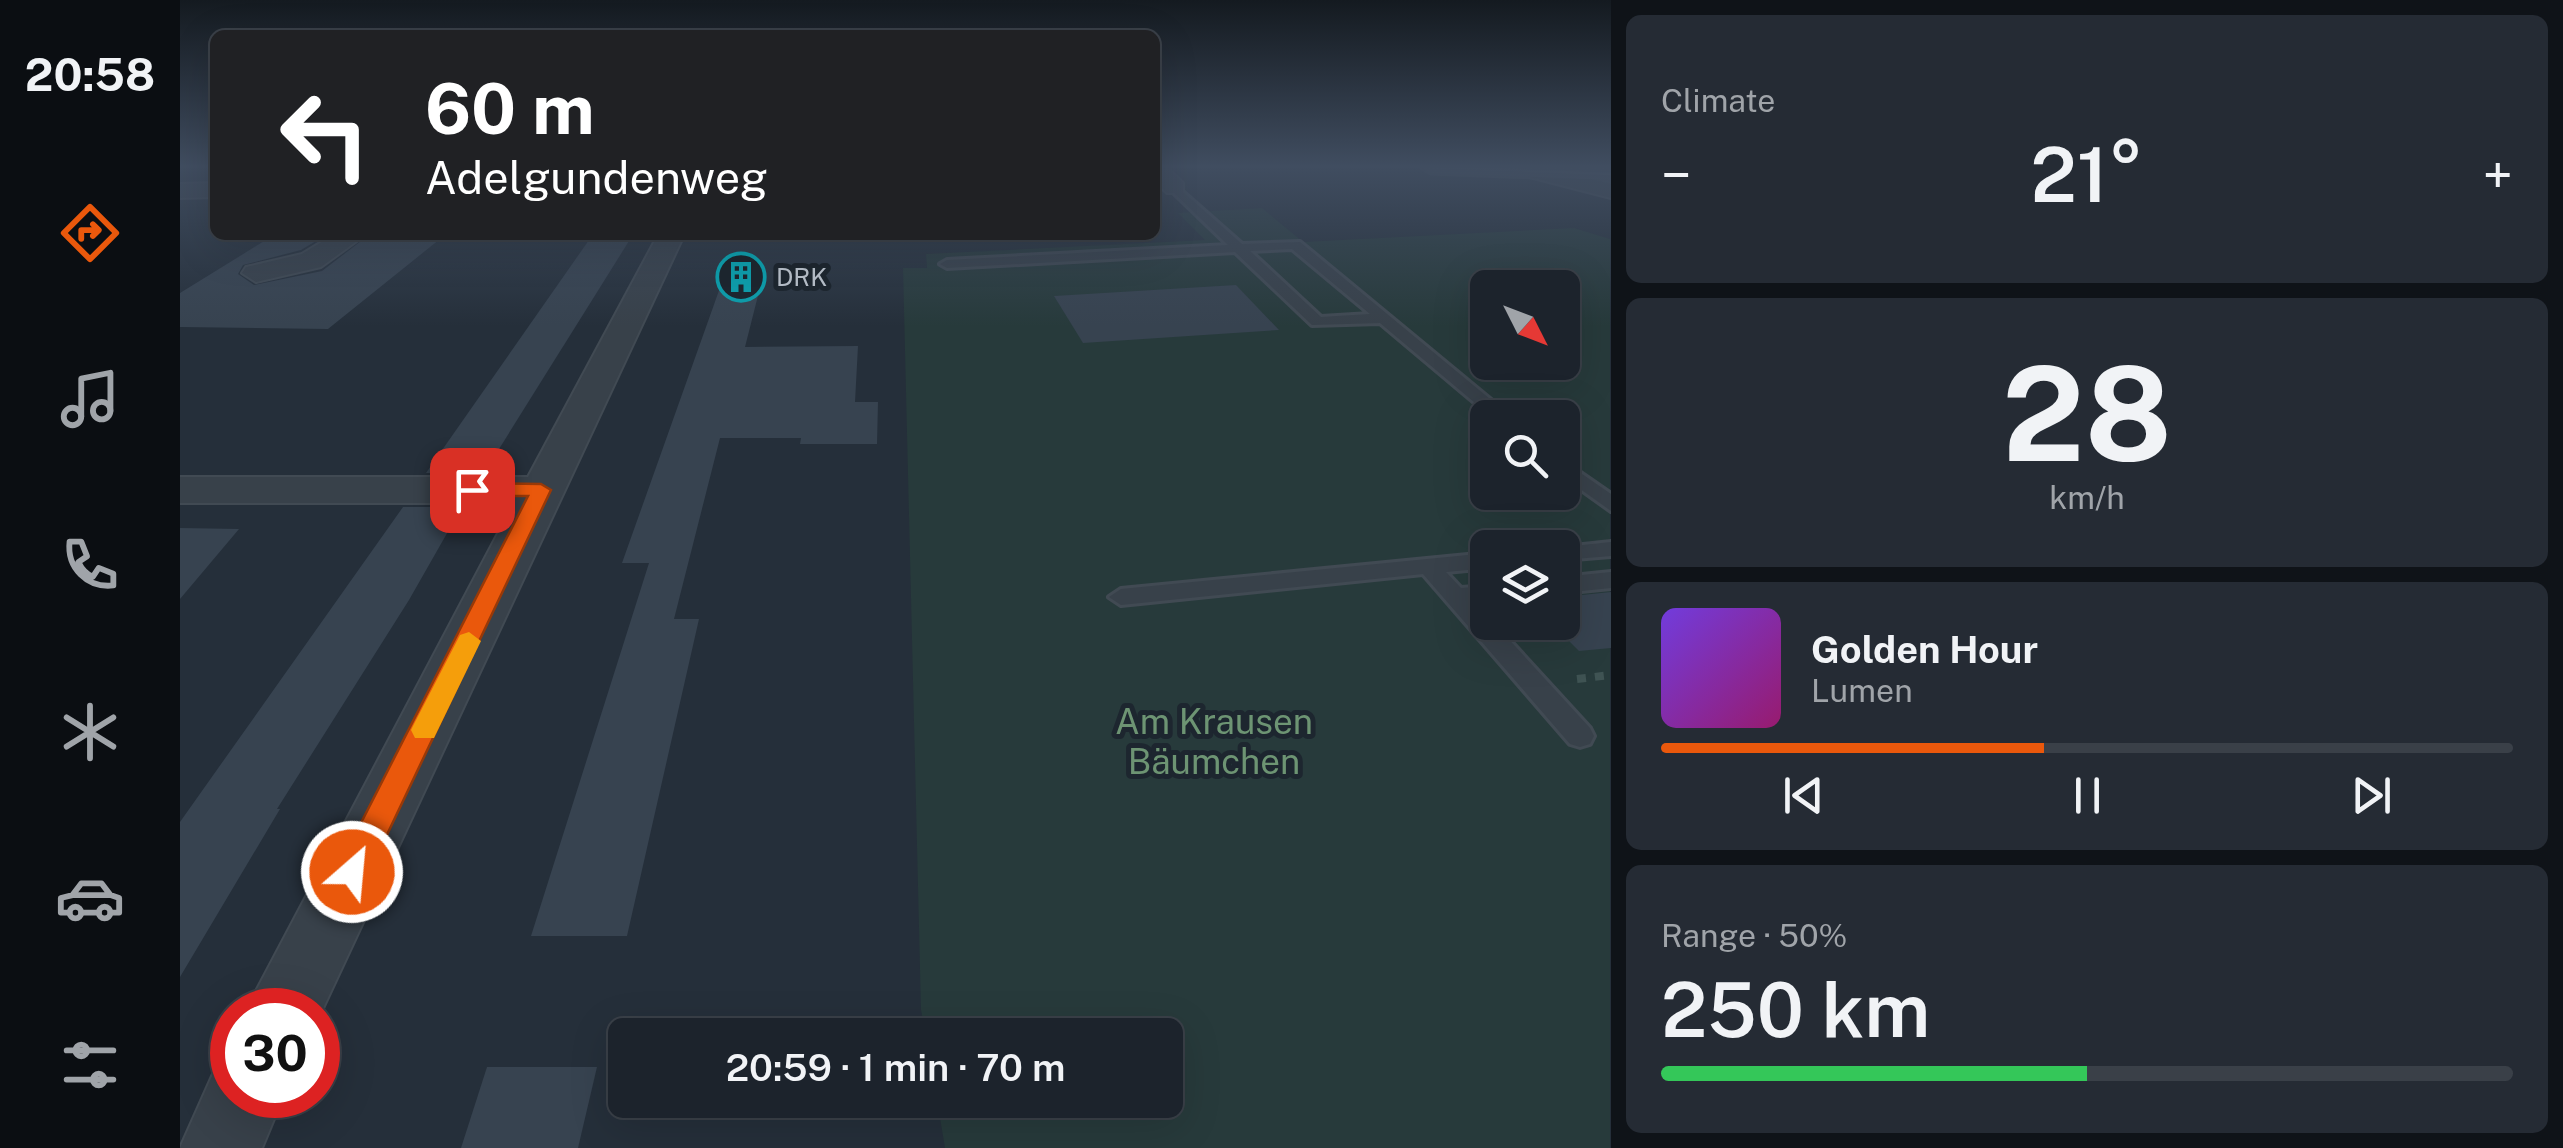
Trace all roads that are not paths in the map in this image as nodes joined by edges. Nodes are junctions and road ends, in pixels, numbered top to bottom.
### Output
1 (1203, 219) edge
2 (344, 240) edge
3 (668, 240) edge
4 (1240, 248) junction
5 (947, 264) dead end
6 (256, 273) dead end
7 (1384, 318) junction
8 (1482, 400) edge
9 (1580, 481) edge
10 (180, 490) edge
11 (541, 490) junction
12 (1610, 506) edge
13 (1610, 548) edge
14 (1580, 551) edge
15 (1470, 562) edge
16 (1428, 566) junction
17 (1610, 580) edge
18 (1580, 583) edge
19 (1121, 596) dead end
20 (1470, 596) edge
21 (1456, 597) junction
22 (1580, 736) dead end
23 (294, 988) edge
24 (234, 1118) edge
25 (220, 1148) edge

1 - 4 lane
2 - 6 street
3 - 11 street
4 - 5 lane
4 - 7 lane
4 - 7 lane
7 - 8 lane
9 - 12 lane
10 - 11 street
11 - 23 street
13 - 14 lane
15 - 16 lane
16 - 19 lane
16 - 21 lane
17 - 18 lane
20 - 21 lane
21 - 22 lane
24 - 25 street

